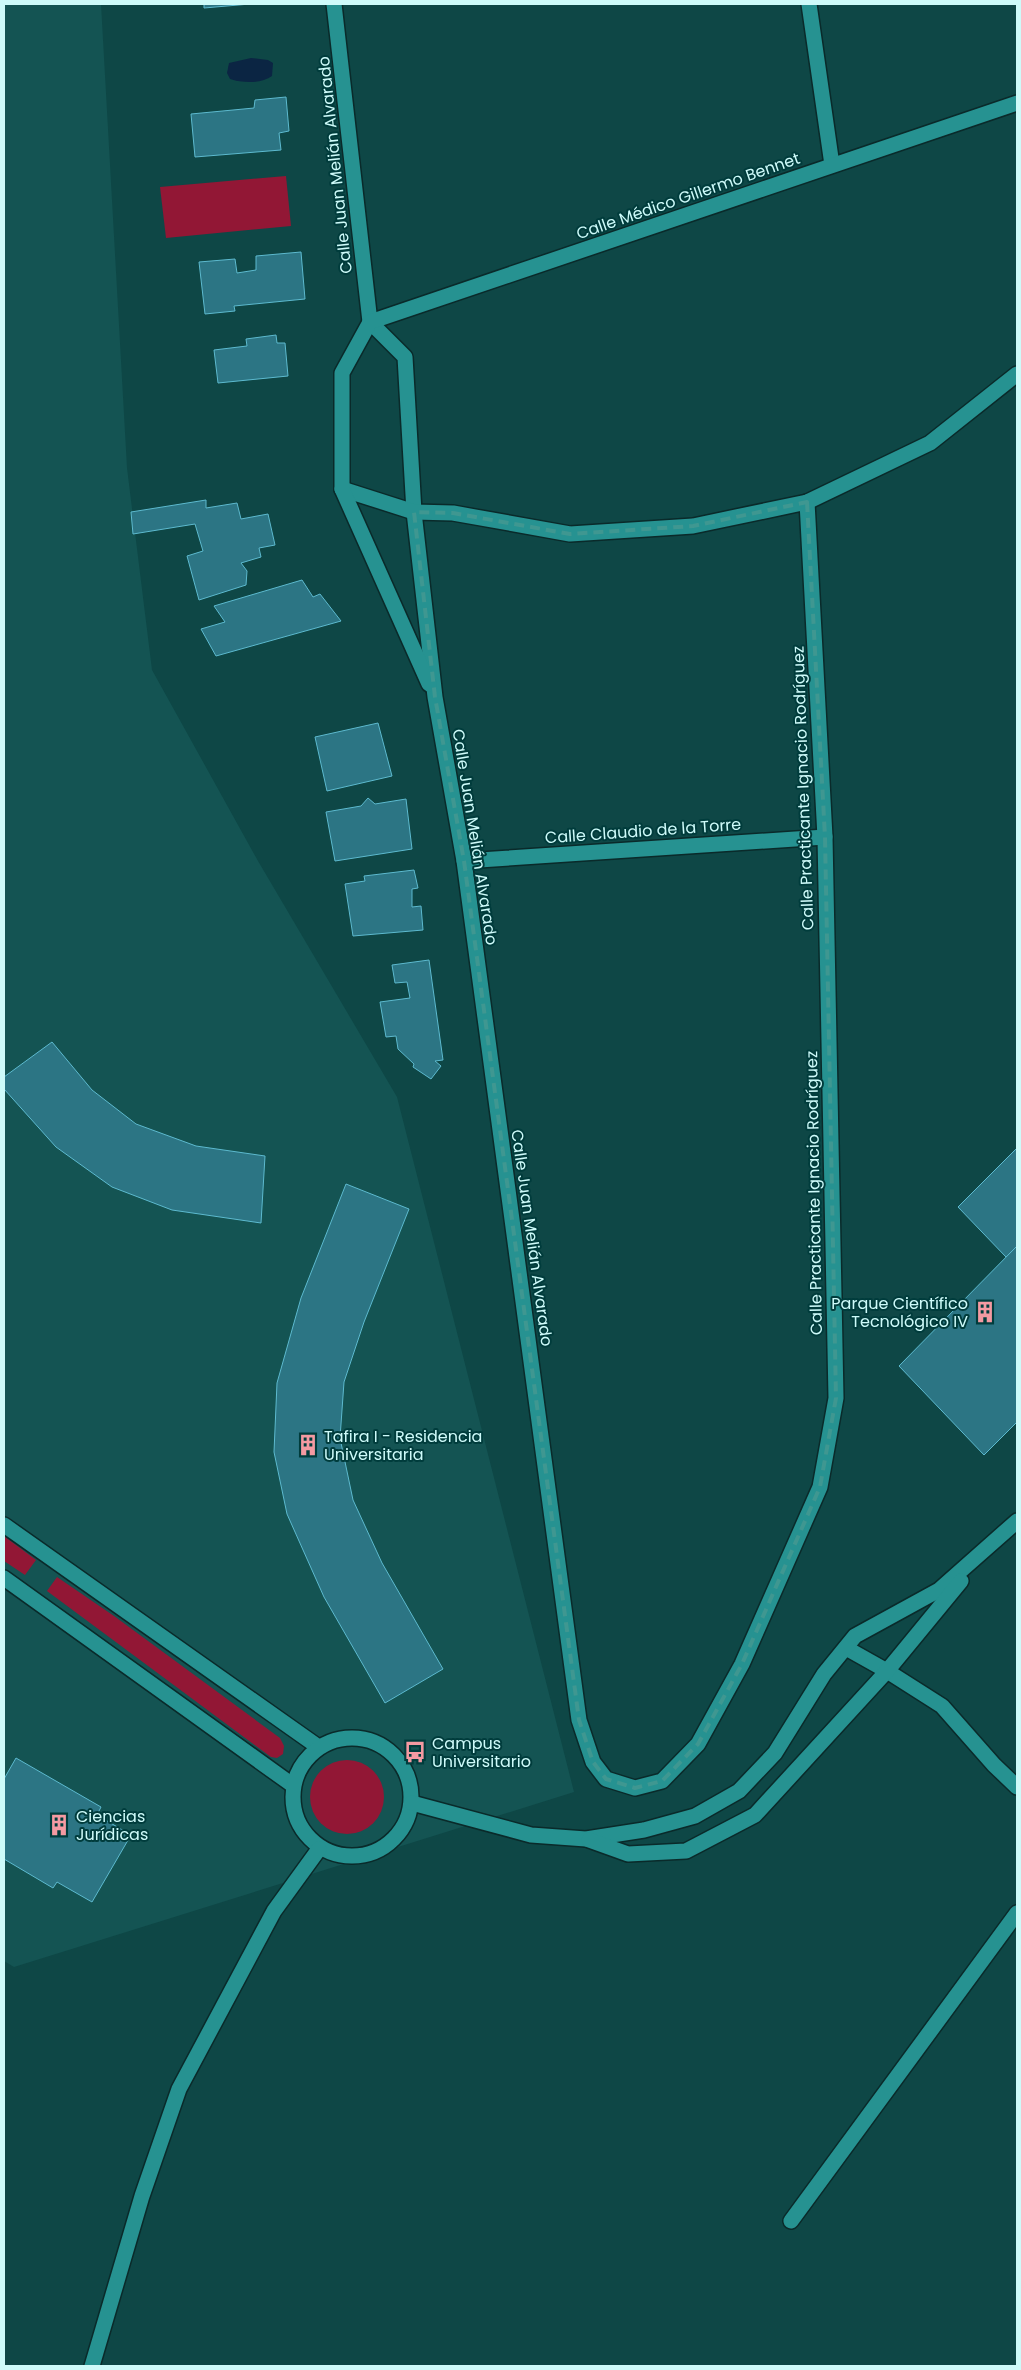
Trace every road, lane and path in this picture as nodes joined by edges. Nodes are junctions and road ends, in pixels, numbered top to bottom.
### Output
1 (334, 4) edge
2 (809, 4) edge
3 (1017, 103) edge
4 (832, 165) junction
5 (370, 322) junction
6 (1017, 374) edge
7 (342, 489) junction
8 (807, 502) junction
9 (414, 512) junction
10 (435, 697) junction
11 (825, 837) junction
12 (464, 861) junction
13 (1017, 1521) edge
14 (4, 1524) edge
15 (986, 1551) junction
16 (4, 1578) edge
17 (846, 1648) junction
18 (887, 1671) junction
19 (317, 1746) junction
20 (606, 1779) joint
21 (292, 1784) junction
22 (1017, 1787) edge
23 (412, 1803) junction
24 (586, 1839) junction
25 (319, 1849) junction
26 (1017, 1913) edge
27 (791, 2221) dead end
28 (92, 2366) edge

1 - 5 street, Calle Juan Melián Alvarado
2 - 4 street
3 - 4 street, Calle Médico Gillermo Bennet
4 - 5 street, Calle Médico Gillermo Bennet
5 - 7 street, Calle Juan Melián Alvarado
5 - 9 street, Calle Juan Melián Alvarado
6 - 8 street
7 - 9 street
7 - 10 street, Calle Juan Melián Alvarado
8 - 9 street
8 - 11 street, Calle Practicante Ignacio Rodríguez
9 - 10 street, Calle Juan Melián Alvarado
10 - 12 street, Calle Juan Melián Alvarado
11 - 12 street, Calle Claudio de la Torre
11 - 20 street, Calle Practicante Ignacio Rodríguez
12 - 20 street, Calle Juan Melián Alvarado
13 - 15 street
14 - 19 street
15 - 17 street
15 - 18 street
16 - 21 street
17 - 18 street
17 - 24 street
18 - 22 street
18 - 24 street
19 - 21 street
19 - 23 street
21 - 25 street
23 - 24 street
23 - 25 street
25 - 28 street
26 - 27 street

